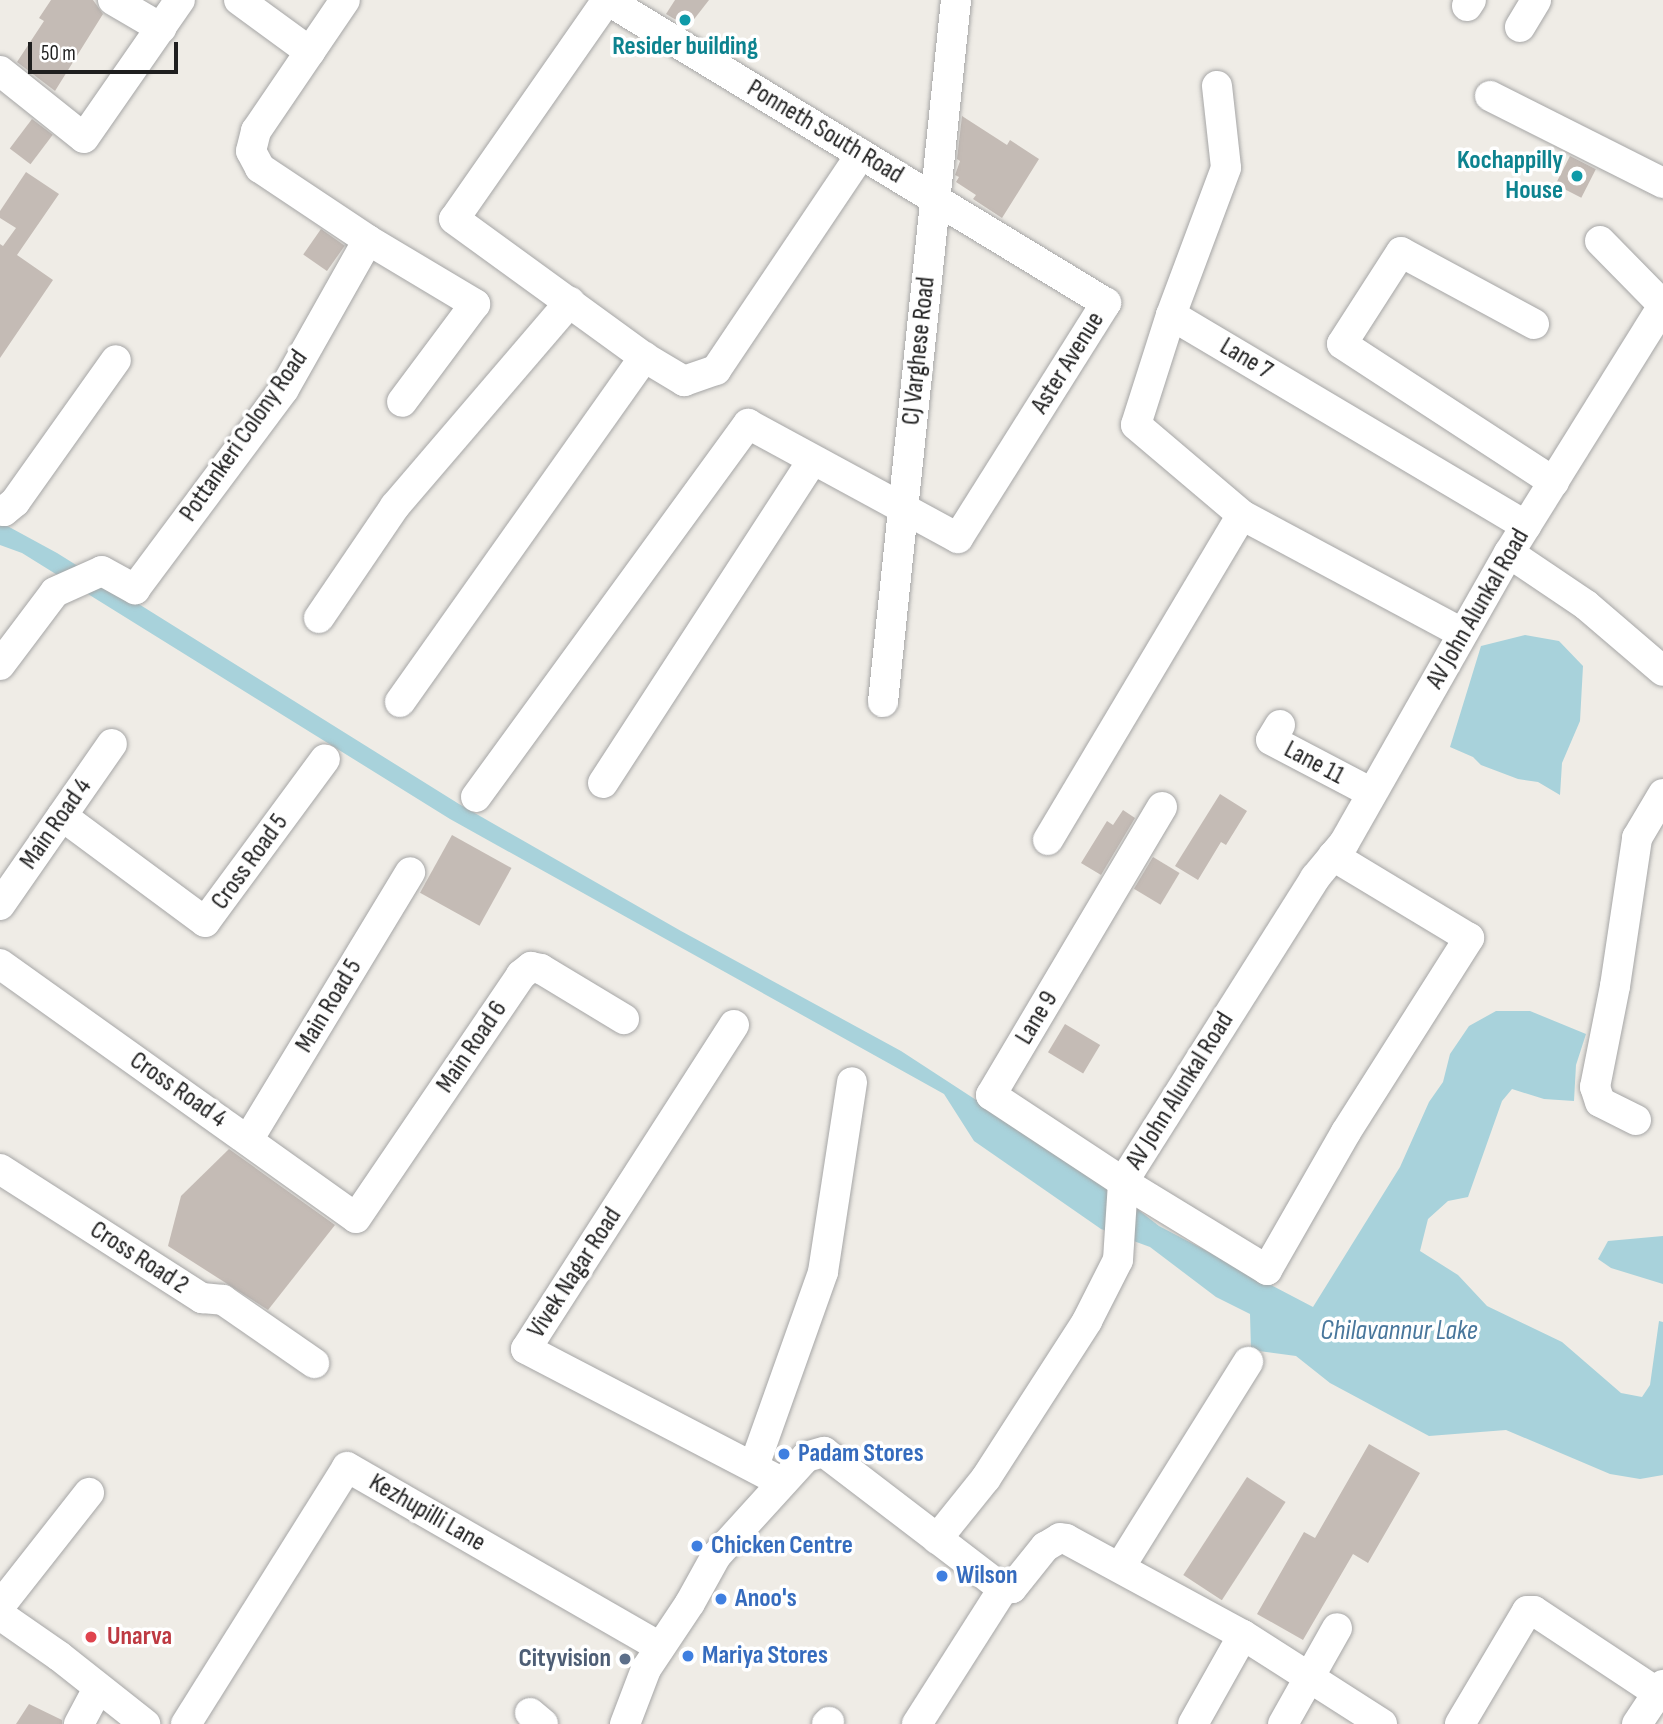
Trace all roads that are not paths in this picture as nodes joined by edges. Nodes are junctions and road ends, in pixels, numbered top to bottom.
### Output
1 (114, 0) edge
2 (180, 0) edge
3 (239, 0) edge
4 (345, 0) edge
5 (607, 0) edge
6 (956, 0) edge
7 (1535, 0) edge
8 (1520, 27) dead end
9 (161, 28) junction
10 (310, 52) junction
11 (0, 71) edge
12 (1217, 86) dead end
13 (1490, 96) dead end
14 (861, 154) junction
15 (1663, 183) edge
16 (936, 199) junction
17 (368, 240) junction
18 (1600, 241) dead end
19 (570, 302) junction
20 (1171, 314) junction
21 (1661, 315) edge
22 (1534, 324) dead end
23 (644, 357) junction
24 (116, 360) dead end
25 (402, 402) dead end
26 (811, 461) junction
27 (1554, 482) junction
28 (1211, 497) dead end
29 (902, 508) junction
30 (0, 510) edge
31 (1241, 515) junction
32 (1526, 526) junction
33 (1509, 553) junction
34 (319, 618) dead end
35 (1462, 634) junction
36 (0, 665) edge
37 (1663, 671) edge
38 (400, 702) dead end
39 (883, 702) dead end
40 (1280, 725) dead end
41 (111, 744) dead end
42 (325, 759) dead end
43 (603, 783) dead end
44 (1372, 793) junction
45 (1663, 794) edge
46 (475, 797) dead end
47 (1162, 807) dead end
48 (62, 816) junction
49 (1048, 840) dead end
50 (1333, 856) junction
51 (410, 872) dead end
52 (0, 905) edge
53 (0, 964) edge
54 (624, 1019) dead end
55 (734, 1025) dead end
56 (852, 1083) dead end
57 (1636, 1120) dead end
58 (248, 1140) junction
59 (0, 1169) edge
60 (1123, 1182) junction
61 (356, 1218) joint
62 (1248, 1362) dead end
63 (314, 1363) dead end
64 (754, 1466) junction
65 (781, 1482) junction
66 (89, 1493) dead end
67 (937, 1539) junction
68 (1120, 1567) junction
69 (1003, 1589) junction
70 (0, 1606) edge
71 (0, 1615) edge
72 (1337, 1628) dead end
73 (1243, 1635) junction
74 (660, 1647) junction
75 (1308, 1677) junction
76 (98, 1689) junction
77 (1661, 1689) edge
78 (79, 1724) edge
79 (145, 1724) edge
80 (186, 1724) edge
81 (625, 1724) edge
82 (917, 1724) edge
83 (1192, 1724) edge
84 (1283, 1724) edge
85 (1382, 1724) edge
86 (1460, 1724) edge
87 (1637, 1724) edge

1 - 9 street
2 - 9 street
3 - 10 street
4 - 10 street
5 - 14 street, Ponneth South Road
5 - 19 street
6 - 16 street, CJ Varghese Road
7 - 8 street
9 - 11 street
10 - 17 street
12 - 20 street
13 - 15 street
14 - 16 street, Ponneth South Road
14 - 23 street
16 - 29 street, CJ Varghese Road
16 - 29 street, Aster Avenue
17 - 25 street
17 - 36 street, Pottankeri Colony Road
18 - 21 street
19 - 23 street
19 - 34 street
20 - 31 street
20 - 32 street, Lane 7
21 - 27 street, AV John Alunkal Road
22 - 27 street
23 - 38 street
24 - 30 street
26 - 29 street
26 - 43 street
26 - 46 street
27 - 32 street, AV John Alunkal Road
28 - 31 street
29 - 39 street, CJ Varghese Road
31 - 35 street
31 - 49 street
32 - 33 street, AV John Alunkal Road
33 - 35 street, AV John Alunkal Road
33 - 37 street
35 - 44 street, AV John Alunkal Road
40 - 44 street, Lane 11
41 - 48 street, Main Road 4
42 - 48 street, Cross Road 5
44 - 50 street, AV John Alunkal Road
45 - 57 street
47 - 60 street, Lane 9
48 - 52 street, Main Road 4
50 - 60 street, AV John Alunkal Road
50 - 60 street
51 - 58 street, Main Road 5
53 - 58 street, Cross Road 4
54 - 61 street, Main Road 6
55 - 64 street, Vivek Nagar Road
56 - 64 street
58 - 61 street, Cross Road 4
59 - 63 street, Cross Road 2
60 - 67 street, AV John Alunkal Road
62 - 68 street
64 - 65 street, Vivek Nagar Road
65 - 67 street
65 - 74 street
66 - 70 street
67 - 69 street
68 - 69 street
68 - 73 street
69 - 82 street
71 - 76 street
72 - 75 street
73 - 75 street
73 - 83 street
74 - 80 street, Kezhupilli Lane
74 - 81 street
75 - 84 street
75 - 85 street
76 - 78 street
76 - 79 street
77 - 86 street
77 - 87 street

